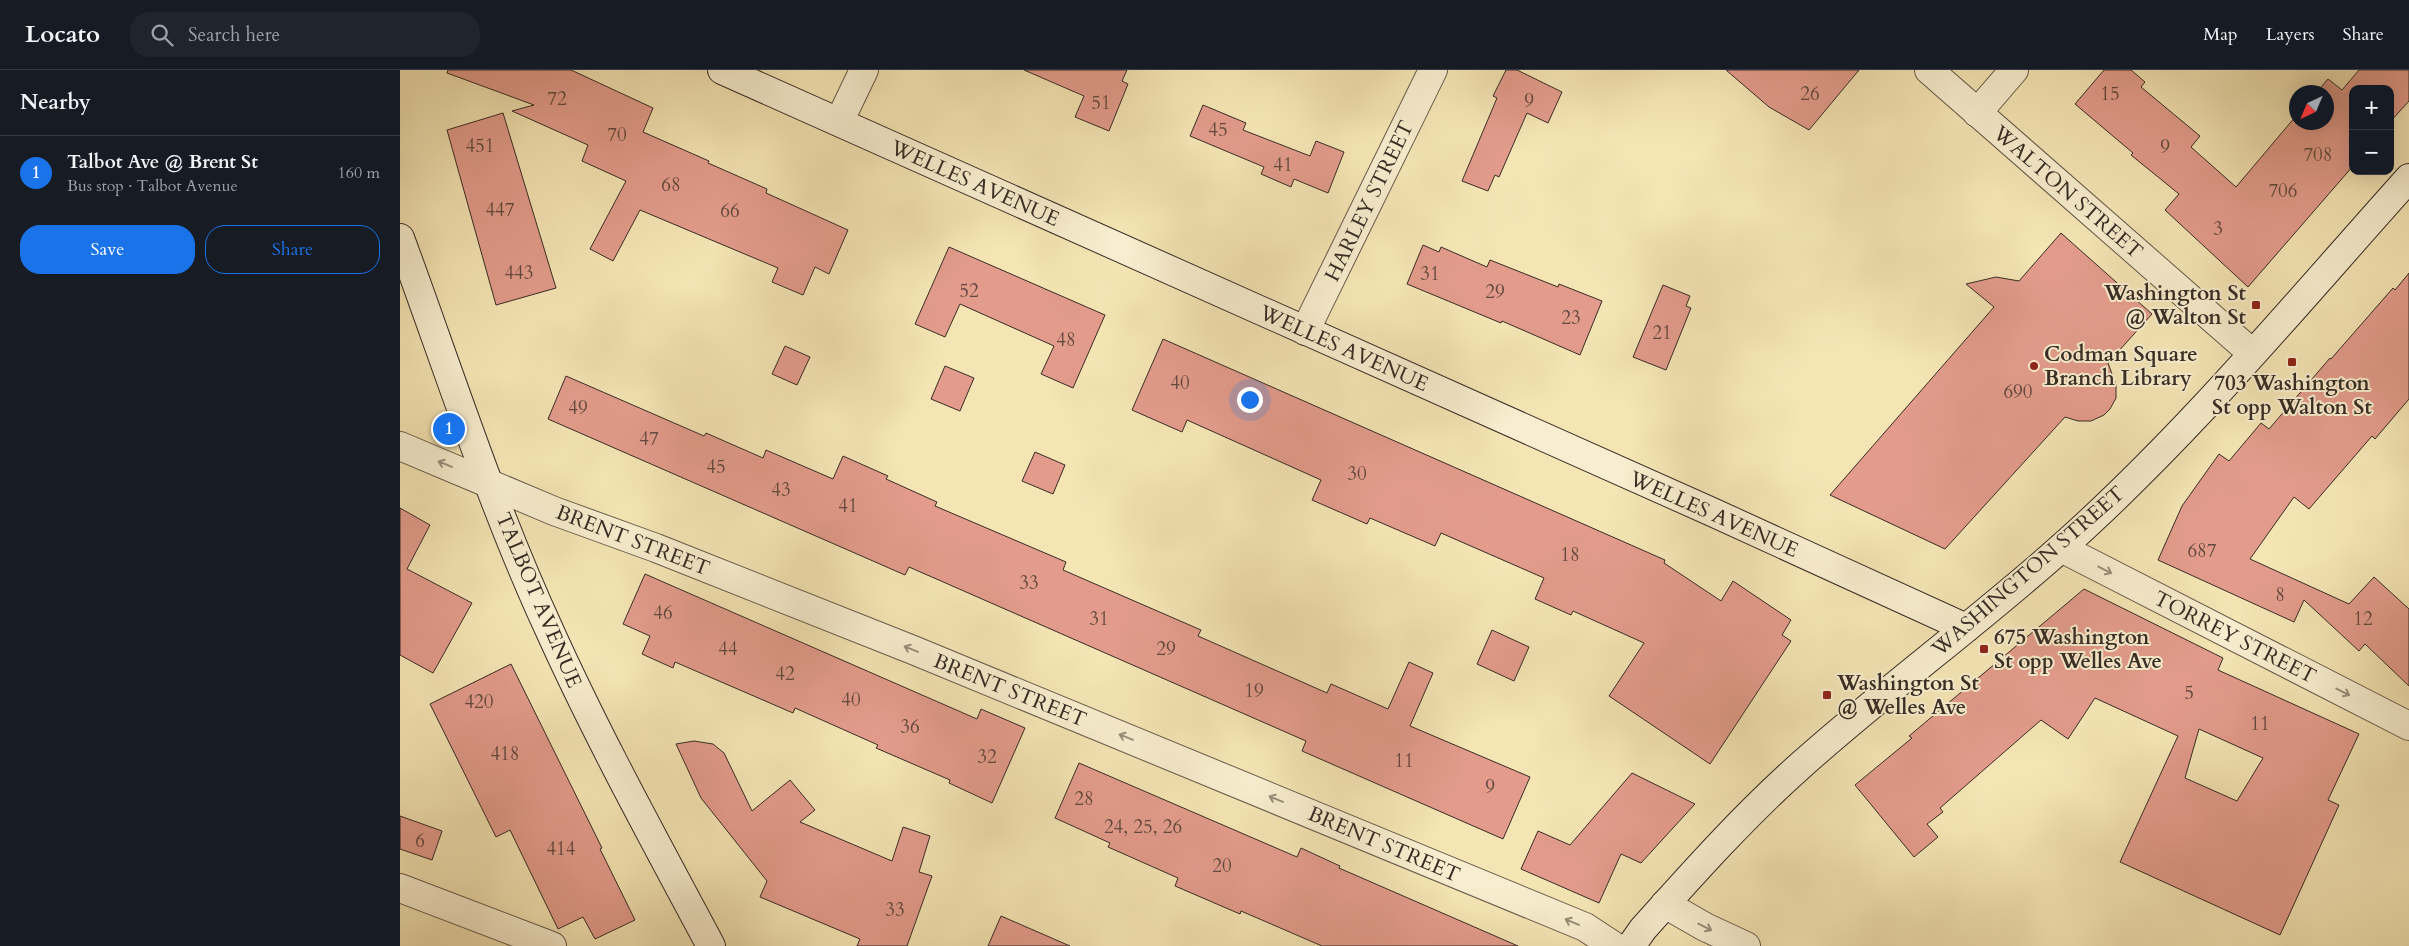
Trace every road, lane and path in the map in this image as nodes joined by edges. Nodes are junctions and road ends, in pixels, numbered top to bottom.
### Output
1 (722, 70) edge
2 (864, 70) edge
3 (1433, 70) edge
4 (1929, 70) edge
5 (2014, 70) edge
6 (1977, 113) junction
7 (839, 122) junction
8 (2409, 178) edge
9 (400, 238) edge
10 (1305, 331) junction
11 (2252, 353) junction
12 (400, 446) edge
13 (489, 482) junction
14 (2061, 548) junction
15 (1966, 628) junction
16 (2409, 726) edge
17 (400, 888) edge
18 (1665, 904) junction
19 (552, 946) edge
20 (711, 946) edge
21 (1614, 946) edge
22 (1631, 946) edge
23 (1746, 946) edge

1 - 7 street, WELLES AVENUE
2 - 7 street
3 - 10 street, HARLEY STREET
4 - 6 street, WALTON STREET
5 - 6 street
6 - 11 street, WALTON STREET
7 - 10 street, WELLES AVENUE
8 - 11 street, WASHINGTON STREET
9 - 13 street, TALBOT AVENUE
10 - 15 street, WELLES AVENUE
11 - 14 street, WASHINGTON STREET
13 -> 12 street, BRENT STREET
13 - 20 street, TALBOT AVENUE
21 -> 13 street, BRENT STREET
14 - 15 street, WASHINGTON STREET
14 -> 16 street, TORREY STREET
15 - 18 street, WASHINGTON STREET
17 - 19 street
18 - 22 street, WASHINGTON STREET
18 -> 23 street

